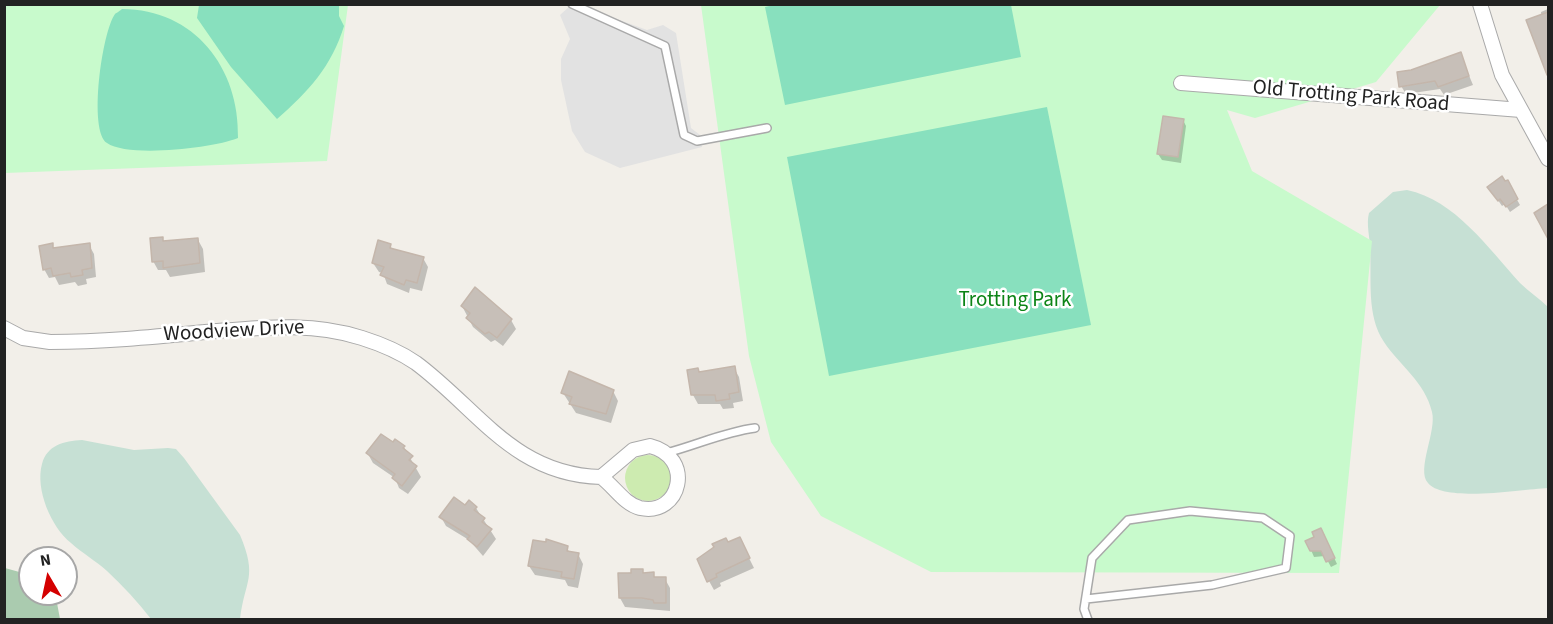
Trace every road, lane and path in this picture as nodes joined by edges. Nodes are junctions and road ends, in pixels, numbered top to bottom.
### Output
1 (572, 4) edge
2 (1480, 4) edge
3 (1181, 83) dead end
4 (1521, 110) junction
5 (767, 128) dead end
6 (1548, 159) edge
7 (4, 328) edge
8 (756, 428) dead end
9 (666, 453) junction
10 (601, 477) junction
11 (1086, 599) junction
12 (1088, 620) edge

1 - 5 lane
2 - 4 street
3 - 4 street, Old Trotting Park Road
4 - 6 street
7 - 10 street, Woodview Drive
8 - 9 lane
9 - 10 street
9 - 10 street
11 - 11 lane
11 - 12 lane

